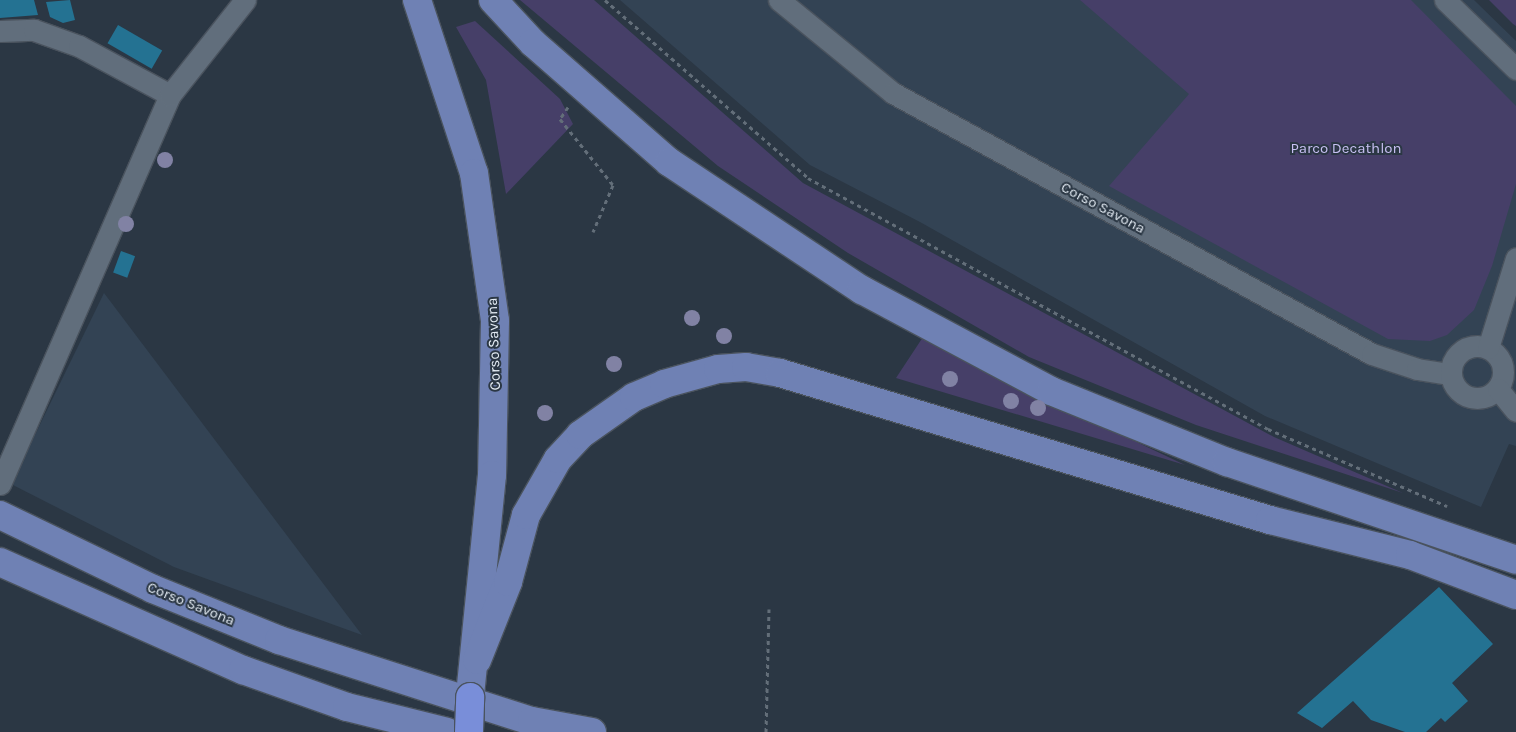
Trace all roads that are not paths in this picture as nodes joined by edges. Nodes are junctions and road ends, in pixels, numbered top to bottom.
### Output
1 (244, 0) edge
2 (417, 0) edge
3 (493, 0) edge
4 (779, 0) edge
5 (1446, 0) edge
6 (0, 31) edge
7 (1516, 69) edge
8 (170, 95) junction
9 (1516, 258) edge
10 (1488, 348) junction
11 (1450, 374) junction
12 (1498, 389) junction
13 (1516, 411) edge
14 (0, 484) edge
15 (0, 515) edge
16 (1516, 560) edge
17 (0, 562) edge
18 (1516, 595) edge
19 (473, 679) junction
20 (447, 732) edge
21 (469, 732) edge
22 (592, 732) edge

1 - 8 street
2 - 19 main road, Corso Savona
3 - 16 main road
4 - 11 street, Corso Savona
5 - 7 street
6 - 8 street
8 - 14 street
9 - 10 street
10 - 11 street
10 - 12 street
11 - 12 street
12 - 13 street
15 - 22 main road, Corso Savona
17 - 20 main road
18 - 19 main road
19 - 21 highway, bridge

